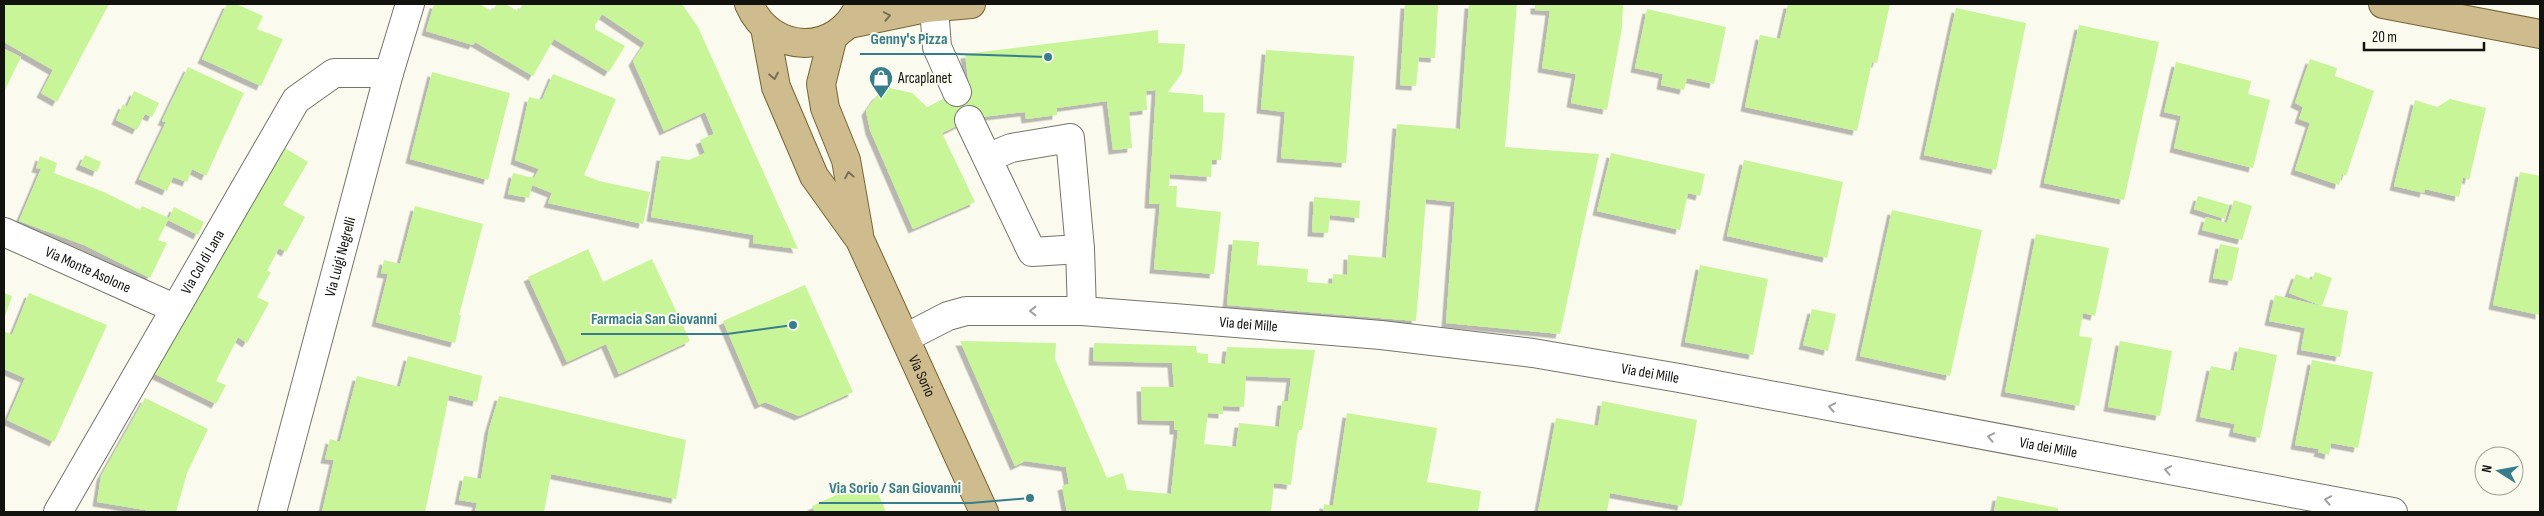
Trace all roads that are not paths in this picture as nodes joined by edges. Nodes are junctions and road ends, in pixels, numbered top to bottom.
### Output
1 (410, 4) edge
2 (749, 4) edge
3 (971, 4) edge
4 (2383, 4) edge
5 (934, 8) junction
6 (847, 21) edge
7 (765, 28) junction
8 (2540, 34) edge
9 (389, 73) junction
10 (957, 92) dead end
11 (969, 120) dead end
12 (987, 158) junction
13 (4, 232) edge
14 (860, 240) junction
15 (1080, 249) junction
16 (174, 308) junction
17 (1082, 311) junction
18 (905, 338) junction
19 (58, 512) edge
20 (272, 512) edge
21 (984, 512) edge
22 (2393, 512) edge

1 - 9 street, Via Luigi Negrelli
2 - 7 main road
3 - 5 main road
4 - 8 main road
6 -> 5 main road
5 - 10 street
6 - 7 main road
14 -> 6 main road, Via Sorio
7 -> 14 main road, Via Sorio
9 - 16 street, Via Col di Lana
9 - 20 street, Via Luigi Negrelli
11 - 12 street
12 - 15 street
12 - 15 street
13 - 16 street, Via Monte Asolone
14 - 18 main road, Via Sorio
15 - 17 street
16 - 19 street, Via Col di Lana
17 -> 18 street, Via dei Mille
22 -> 17 street, Via dei Mille
18 - 21 main road, Via Sorio

